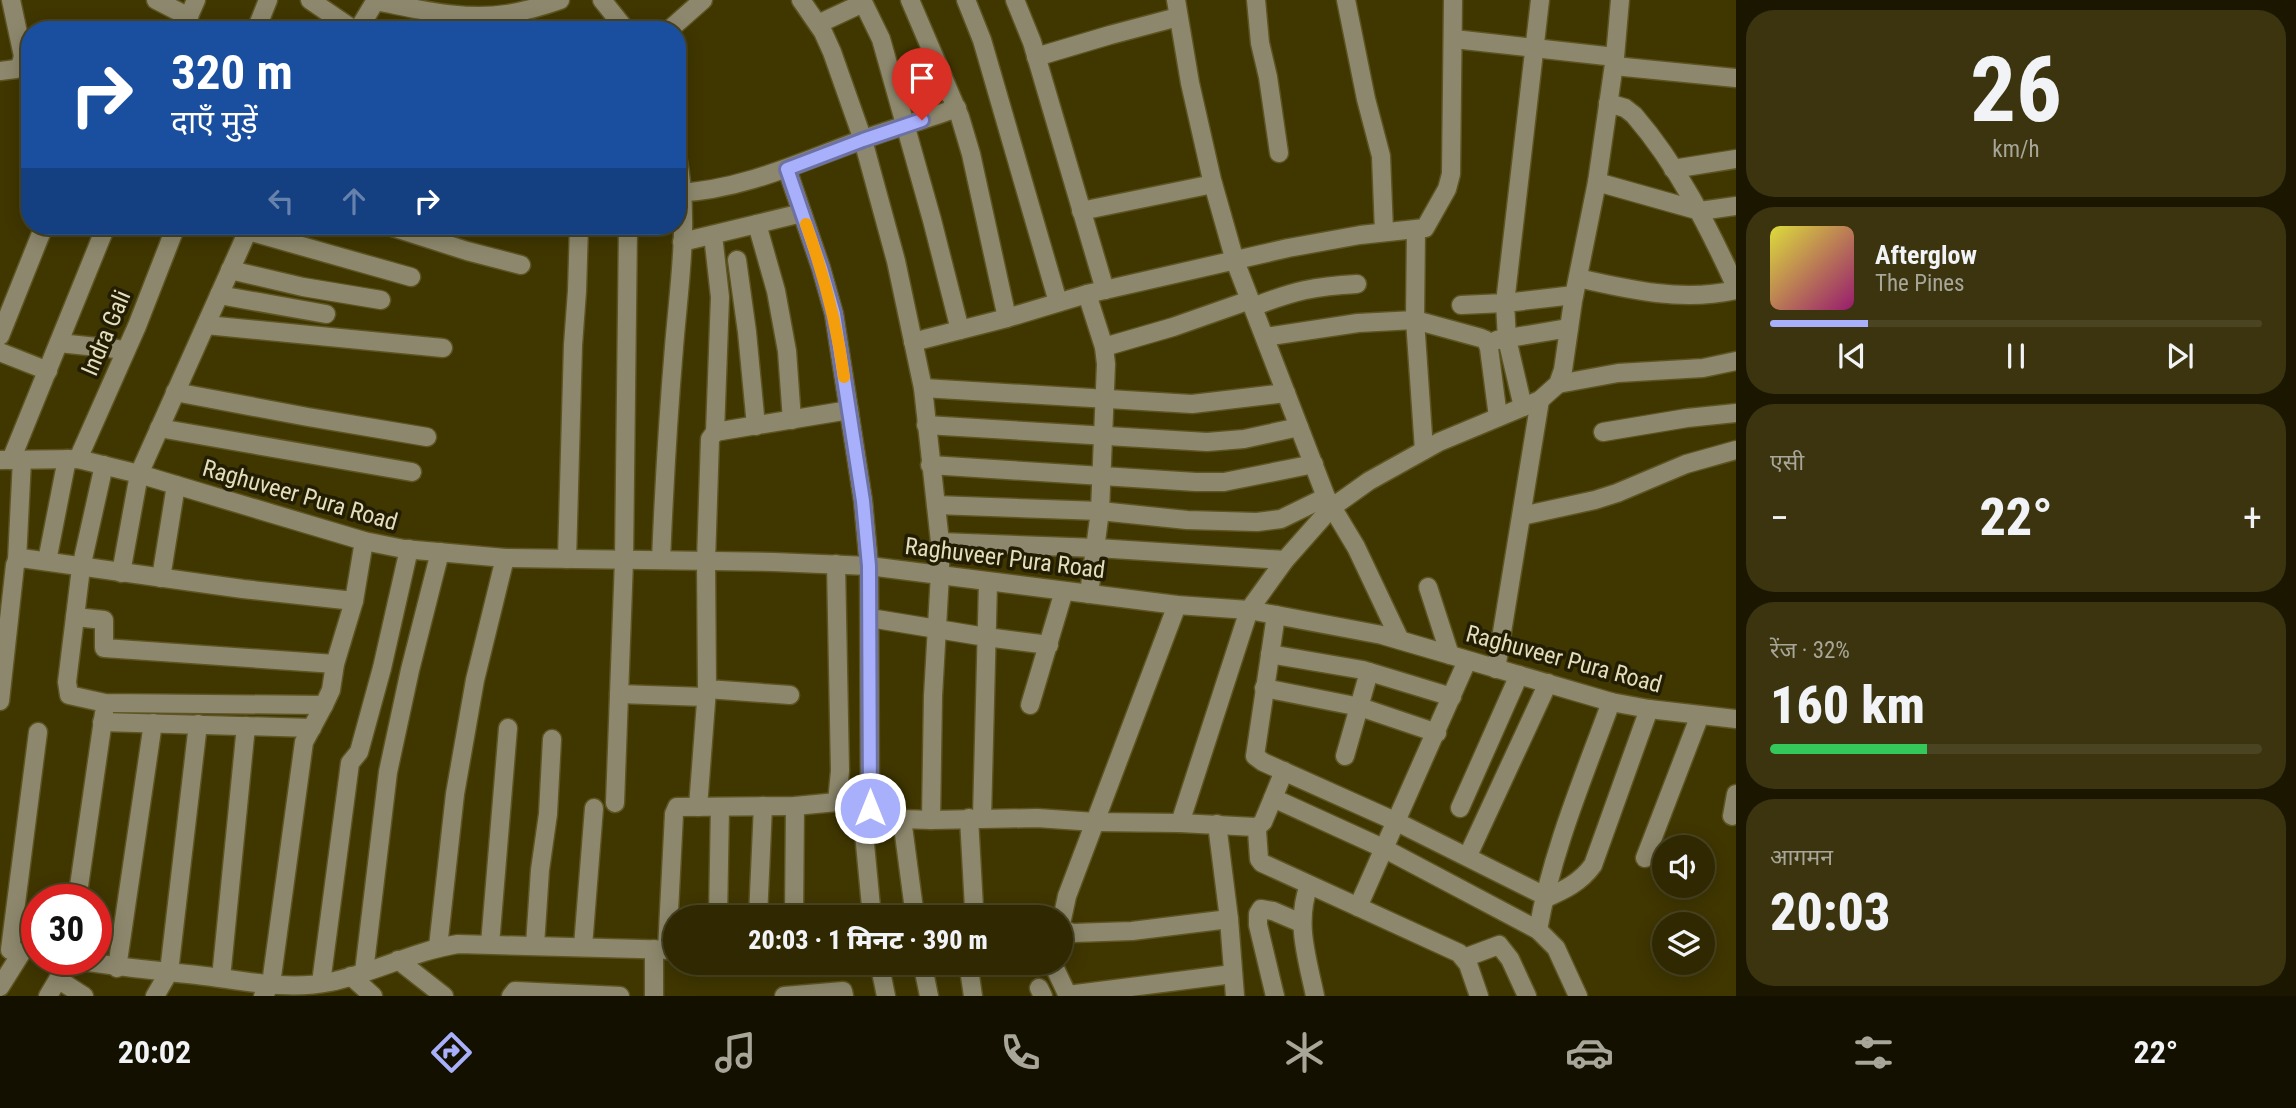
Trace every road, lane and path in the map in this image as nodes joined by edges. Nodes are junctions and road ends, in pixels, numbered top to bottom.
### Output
1 (10, 0) edge
2 (156, 0) edge
3 (268, 0) edge
4 (310, 0) edge
5 (560, 0) edge
6 (602, 0) edge
7 (703, 0) edge
8 (801, 0) edge
9 (910, 0) edge
10 (966, 0) edge
11 (1014, 0) edge
12 (1256, 0) edge
13 (1346, 0) edge
14 (1454, 0) edge
15 (1540, 0) edge
16 (1620, 0) edge
17 (376, 1) edge
18 (863, 2) edge
19 (423, 5) edge
20 (489, 8) edge
21 (1177, 9) edge
22 (189, 16) edge
23 (260, 21) edge
24 (342, 21) edge
25 (362, 21) edge
26 (619, 21) edge
27 (679, 21) edge
28 (818, 24) junction
29 (1454, 39) junction
30 (21, 47) edge
31 (1535, 48) junction
32 (1036, 57) junction
33 (1614, 61) junction
34 (21, 65) edge
35 (0, 70) edge
36 (1736, 78) edge
37 (1608, 103) junction
38 (957, 108) junction
39 (904, 126) junction
40 (863, 140) junction
41 (1279, 153) dead end
42 (1736, 159) edge
43 (787, 169) junction
44 (1673, 169) junction
45 (1597, 182) junction
46 (1213, 184) junction
47 (686, 192) edge
48 (1736, 206) edge
49 (1081, 211) junction
50 (1700, 211) junction
51 (802, 213) junction
52 (757, 224) junction
53 (1416, 229) junction
54 (1384, 231) junction
55 (40, 235) edge
56 (102, 235) edge
57 (172, 235) edge
58 (246, 235) edge
59 (269, 235) edge
60 (417, 235) edge
61 (579, 235) edge
62 (628, 235) edge
63 (682, 235) edge
64 (713, 235) junction
65 (682, 243) junction
66 (737, 260) dead end
67 (1235, 261) junction
68 (520, 265) dead end
69 (230, 270) junction
70 (411, 277) dead end
71 (1357, 284) dead end
72 (1576, 287) junction
73 (1736, 288) edge
74 (1105, 290) junction
75 (1087, 294) junction
76 (219, 295) junction
77 (381, 300) dead end
78 (1058, 302) junction
79 (1252, 303) junction
80 (1504, 303) junction
81 (1461, 305) dead end
82 (326, 314) dead end
83 (1007, 318) junction
84 (1415, 320) junction
85 (206, 325) junction
86 (1569, 328) junction
87 (960, 330) junction
88 (0, 336) edge
89 (1265, 337) junction
90 (1507, 339) junction
91 (1486, 340) junction
92 (913, 342) junction
93 (59, 343) junction
94 (1104, 347) junction
95 (443, 348) dead end
96 (126, 350) junction
97 (0, 352) edge
98 (1736, 361) edge
99 (48, 371) junction
100 (1558, 384) junction
101 (923, 388) junction
102 (175, 391) junction
103 (1286, 393) junction
104 (1105, 400) junction
105 (1532, 403) junction
106 (849, 410) junction
107 (1736, 413) edge
108 (1498, 417) junction
109 (792, 420) junction
110 (926, 425) junction
111 (756, 426) junction
112 (1299, 427) junction
113 (159, 428) junction
114 (715, 432) junction
115 (1603, 432) dead end
116 (426, 437) dead end
117 (1102, 437) junction
118 (1424, 450) junction
119 (1736, 450) edge
120 (72, 459) junction
121 (11, 460) edge
122 (1314, 464) junction
123 (104, 465) junction
124 (930, 465) junction
125 (412, 472) dead end
126 (139, 474) junction
127 (1101, 475) junction
128 (176, 485) junction
129 (1329, 502) junction
130 (936, 505) junction
131 (1100, 511) junction
132 (1522, 516) junction
133 (364, 541) junction
134 (940, 542) junction
135 (1097, 548) junction
136 (410, 550) junction
137 (440, 552) junction
138 (505, 558) junction
139 (567, 559) junction
140 (17, 560) junction
141 (624, 560) junction
142 (1285, 560) junction
143 (47, 561) junction
144 (661, 561) junction
145 (706, 561) junction
146 (836, 564) junction
147 (869, 566) junction
148 (81, 568) junction
149 (121, 573) junction
150 (940, 575) junction
151 (161, 578) junction
152 (988, 583) junction
153 (1428, 587) dead end
154 (1065, 591) junction
155 (1089, 594) junction
156 (354, 601) junction
157 (1177, 606) junction
158 (1249, 610) junction
159 (1276, 615) junction
160 (75, 617) junction
161 (870, 618) junction
162 (937, 629) junction
163 (986, 637) junction
164 (1401, 640) junction
165 (3, 644) edge
166 (1049, 645) junction
167 (1270, 654) junction
168 (1459, 658) junction
169 (335, 664) junction
170 (1496, 669) junction
171 (1369, 672) junction
172 (1519, 675) junction
173 (1548, 683) junction
174 (1264, 688) junction
175 (707, 693) junction
176 (619, 694) junction
177 (790, 695) dead end
178 (1452, 697) junction
179 (0, 701) edge
180 (1611, 702) junction
181 (105, 703) junction
182 (324, 705) junction
183 (1030, 705) dead end
184 (1360, 707) junction
185 (1649, 709) junction
186 (1700, 715) junction
187 (1736, 719) edge
188 (102, 722) junction
189 (153, 723) junction
190 (198, 724) junction
191 (246, 726) junction
192 (312, 728) junction
193 (508, 728) dead end
194 (38, 732) dead end
195 (1437, 733) junction
196 (552, 739) dead end
197 (1345, 756) dead end
198 (1284, 771) junction
199 (1736, 794) edge
200 (1273, 798) junction
201 (838, 802) junction
202 (615, 803) dead end
203 (763, 806) junction
204 (795, 806) junction
205 (594, 807) dead end
206 (698, 807) junction
207 (720, 807) junction
208 (1460, 808) dead end
209 (867, 815) junction
210 (1732, 816) dead end
211 (975, 818) junction
212 (902, 819) junction
213 (931, 820) junction
214 (1397, 821) junction
215 (1095, 822) junction
216 (1180, 822) junction
217 (1217, 824) junction
218 (1256, 828) junction
219 (1385, 849) junction
220 (1471, 849) dead end
221 (1645, 859) dead end
222 (79, 884) edge
223 (1309, 885) junction
224 (1544, 898) junction
225 (668, 905) edge
226 (718, 905) edge
227 (759, 905) edge
228 (794, 905) edge
229 (871, 905) edge
230 (913, 905) edge
231 (974, 905) edge
232 (1065, 905) edge
233 (1358, 907) junction
234 (1229, 919) junction
235 (1301, 923) junction
236 (1538, 930) junction
237 (1073, 933) edge
238 (490, 944) junction
239 (535, 945) junction
240 (583, 946) junction
241 (438, 947) junction
242 (663, 950) edge
243 (17, 951) edge
244 (663, 958) edge
245 (1464, 958) junction
246 (398, 960) junction
247 (112, 967) edge
248 (117, 968) junction
249 (169, 972) junction
250 (357, 974) junction
251 (1233, 974) junction
252 (61, 975) edge
253 (882, 975) edge
254 (925, 975) edge
255 (970, 975) edge
256 (1058, 975) edge
257 (221, 978) junction
258 (59, 980) junction
259 (321, 983) junction
260 (0, 987) edge
261 (267, 990) edge
262 (515, 994) edge
263 (48, 996) edge
264 (84, 996) edge
265 (155, 996) edge
266 (373, 996) edge
267 (444, 996) edge
268 (620, 996) edge
269 (654, 996) edge
270 (784, 996) edge
271 (844, 996) edge
272 (886, 996) edge
273 (929, 996) edge
274 (973, 996) edge
275 (1068, 996) edge
276 (1235, 996) edge
277 (1275, 996) edge
278 (1315, 996) edge
279 (1479, 996) edge
280 (1527, 996) edge
281 (1578, 996) edge

1 - 30 street
2 - 22 street
3 - 23 street
4 - 24 street
5 - 20 street
6 - 26 street
7 - 27 street
8 - 28 street
9 - 38 street
10 - 78 street
11 - 32 street
12 - 41 street
13 - 54 street
14 - 29 street
15 - 31 street
16 - 33 street
17 - 19 street
17 - 25 street
18 - 28 street
18 - 39 street
19 - 20 street
21 - 32 street
21 - 46 street
28 - 40 street
29 - 31 street
29 - 53 street
31 - 33 street
31 - 80 street
32 - 49 street
33 - 36 street
33 - 37 street
34 - 35 street
37 - 44 street
37 - 45 street
38 - 39 street
38 - 83 street
39 - 40 street
39 - 87 street
40 - 43 street
40 - 92 street
42 - 44 street
43 - 47 street
43 - 51 street
44 - 50 street
45 - 50 street
45 - 72 street
46 - 49 street
46 - 67 street
48 - 50 street
49 - 74 street
50 - 73 street
51 - 52 street
51 - 106 street
52 - 64 street
52 - 109 street
53 - 54 street
53 - 84 street
54 - 67 street
55 - 88 street
56 - 93 street
57 - 96 street, Indra Gali
58 - 69 street
59 - 70 street
60 - 68 street
61 - 139 street
62 - 141 street
63 - 65 street
64 - 65 street
64 - 114 street
65 - 144 street
66 - 111 street
67 - 74 street
67 - 79 street
69 - 76 street
69 - 77 street
71 - 79 street
72 - 73 street
72 - 80 street
72 - 86 street
74 - 75 street
75 - 78 street
75 - 94 street
76 - 82 street
76 - 85 street
78 - 83 street
79 - 89 street
79 - 94 street
80 - 81 street
80 - 90 street
83 - 87 street
84 - 89 street
84 - 91 street
84 - 118 street
85 - 95 street
85 - 102 street
86 - 90 street
86 - 100 street
87 - 92 street
89 - 103 street
90 - 91 street
90 - 105 street
91 - 108 street
92 - 101 street
93 - 96 street
93 - 99 street
94 - 104 street
96 - 120 street, Indra Gali
97 - 99 street
98 - 100 street
99 - 121 street
100 - 105 street
101 - 104 street
101 - 110 street
102 - 113 street
102 - 116 street
103 - 104 street
103 - 112 street
104 - 117 street
105 - 108 street
105 - 132 street
106 - 109 street
106 - 147 street
107 - 115 street
108 - 118 street
109 - 111 street
110 - 117 street
110 - 124 street
111 - 114 street
112 - 117 street
112 - 122 street
113 - 125 street
113 - 126 street
114 - 145 street
117 - 127 street
118 - 129 street
119 - 132 street
120 - 121 street
120 - 123 street
120 - 143 street, Indra Gali
121 - 140 street
122 - 127 street
122 - 129 street
123 - 126 street
123 - 148 street
124 - 127 street
124 - 130 street
126 - 128 street, Raghuveer Pura Road
126 - 149 street
127 - 131 street
128 - 133 street, Raghuveer Pura Road
128 - 151 street
129 - 131 street
129 - 142 street
129 - 164 street
130 - 131 street
130 - 134 street
131 - 135 street
132 - 170 street
133 - 136 street, Raghuveer Pura Road
133 - 156 street
134 - 135 street
134 - 150 street
135 - 142 street
135 - 155 street
136 - 137 street, Raghuveer Pura Road
136 - 259 street
137 - 138 street, Raghuveer Pura Road
137 - 250 street
138 - 139 street, Raghuveer Pura Road
138 - 241 street
139 - 141 street, Raghuveer Pura Road
140 - 143 street
140 - 165 street
141 - 144 street, Raghuveer Pura Road
141 - 176 street
142 - 158 street
143 - 148 street
144 - 145 street, Raghuveer Pura Road
145 - 146 street, Raghuveer Pura Road
145 - 175 street
146 - 147 street, Raghuveer Pura Road
146 - 201 street
147 - 150 street, Raghuveer Pura Road
147 - 161 street
148 - 149 street
148 - 160 street
149 - 151 street
150 - 152 street, Raghuveer Pura Road
150 - 162 street
151 - 156 street
152 - 154 street, Raghuveer Pura Road
152 - 163 street
153 - 168 street
154 - 155 street, Raghuveer Pura Road
154 - 166 street
155 - 157 street, Raghuveer Pura Road
156 - 169 street
157 - 158 street, Raghuveer Pura Road
157 - 215 street
158 - 159 street, Raghuveer Pura Road
158 - 216 street
159 - 164 street, Raghuveer Pura Road
159 - 167 street
160 - 169 street
160 - 181 street
161 - 162 street
161 - 209 street
162 - 163 street
162 - 213 street
163 - 166 street
163 - 211 street
164 - 168 street, Raghuveer Pura Road
165 - 179 street
166 - 183 street
167 - 171 street
167 - 174 street
168 - 170 street, Raghuveer Pura Road
168 - 178 street
169 - 182 street
170 - 172 street, Raghuveer Pura Road
171 - 178 street
171 - 184 street
172 - 173 street, Raghuveer Pura Road
172 - 208 street
173 - 180 street, Raghuveer Pura Road
173 - 220 street
174 - 184 street
174 - 198 street
175 - 176 street
175 - 177 street
175 - 206 street
176 - 202 street
178 - 195 street
180 - 185 street, Raghuveer Pura Road
180 - 224 street
181 - 182 street
181 - 188 street
182 - 192 street
184 - 195 street
184 - 197 street
185 - 186 street, Raghuveer Pura Road
185 - 224 street
186 - 187 street, Raghuveer Pura Road
186 - 221 street
188 - 189 street
188 - 222 street
189 - 190 street
189 - 248 street
190 - 191 street
190 - 249 street
191 - 192 street
191 - 257 street
192 - 261 street
193 - 238 street
194 - 243 street
195 - 214 street
196 - 239 street
198 - 200 street
198 - 214 street
199 - 210 street
200 - 218 street
200 - 219 street
201 - 204 street
201 - 209 street
203 - 204 street
203 - 207 street
203 - 227 street
204 - 228 street
205 - 240 street
206 - 207 street
206 - 225 street
207 - 226 street
209 - 212 street
209 - 229 street
211 - 213 street
211 - 215 street
211 - 231 street
212 - 213 street
212 - 230 street
214 - 219 street
214 - 224 street
215 - 216 street
215 - 232 street
216 - 217 street
217 - 218 street
217 - 234 street
218 - 223 street
219 - 233 street
219 - 236 street
223 - 233 street
223 - 235 street
224 - 236 street
233 - 245 street
234 - 237 street
234 - 251 street
235 - 277 street
235 - 278 street
236 - 281 street
238 - 239 street
238 - 241 street
239 - 240 street
240 - 242 street
241 - 246 street
243 - 260 street
244 - 269 street
245 - 279 street
245 - 280 street
246 - 250 street
246 - 267 street
247 - 248 street
248 - 249 street
249 - 257 street
249 - 265 street
250 - 259 street
250 - 266 street
251 - 275 street
251 - 276 street
252 - 258 street
253 - 272 street
254 - 273 street
255 - 274 street
256 - 275 street
257 - 261 street
258 - 263 street
258 - 264 street
259 - 261 street
262 - 268 street
270 - 271 street

